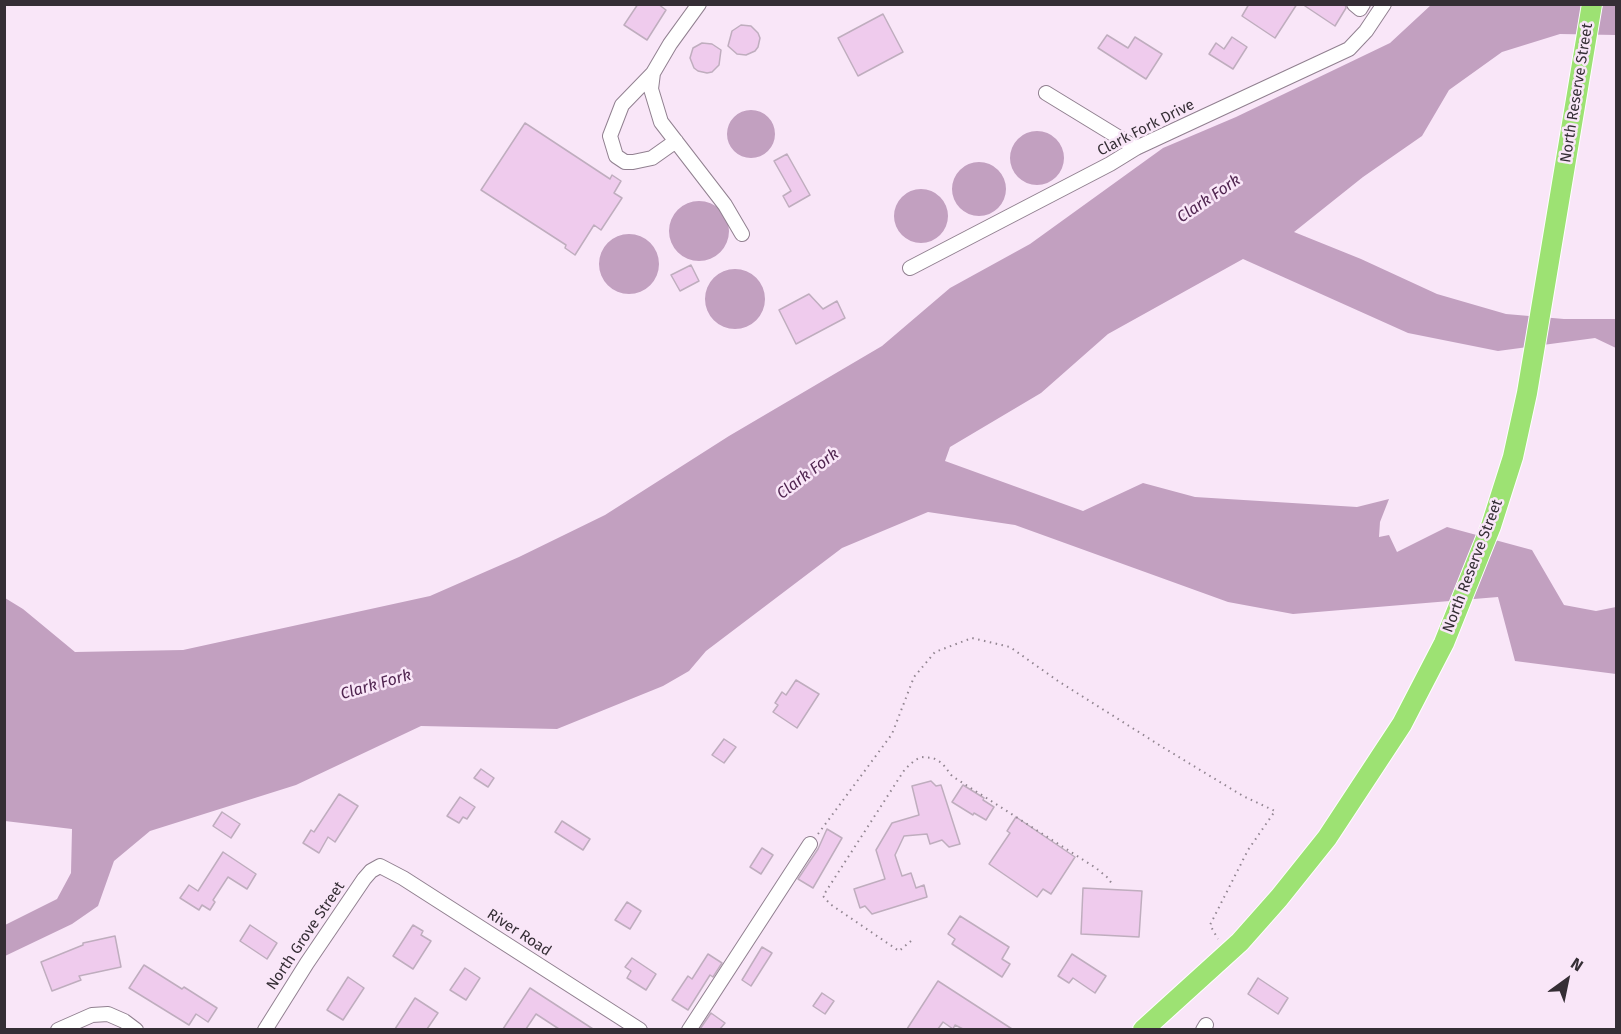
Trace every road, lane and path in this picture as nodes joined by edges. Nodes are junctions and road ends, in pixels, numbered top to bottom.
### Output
1 (699, 4) edge
2 (1354, 4) edge
3 (1363, 4) edge
4 (1384, 4) edge
5 (1592, 4) edge
6 (653, 73) junction
7 (1046, 93) dead end
8 (676, 141) junction
9 (1136, 148) junction
10 (742, 234) dead end
11 (910, 268) dead end
12 (810, 844) joint
13 (380, 866) joint
14 (1112, 884) dead end
15 (911, 941) dead end
16 (1226, 955) junction
17 (620, 1017) junction
18 (58, 1029) edge
19 (136, 1029) edge
20 (265, 1029) edge
21 (611, 1029) edge
22 (640, 1029) edge
23 (689, 1029) edge
24 (1143, 1029) edge

1 - 6 street
2 - 3 street
4 - 9 street, Clark Fork Drive
5 - 16 highway, North Reserve Street
6 - 8 street
6 - 8 street
7 - 9 street
8 - 10 street
9 - 11 street, Clark Fork Drive
12 - 16 path
12 - 23 street
13 - 17 street, River Road
13 - 20 street, North Grove Street
14 - 15 path
16 - 24 highway, North Reserve Street
17 - 21 street
17 - 22 street, River Road
18 - 19 street

